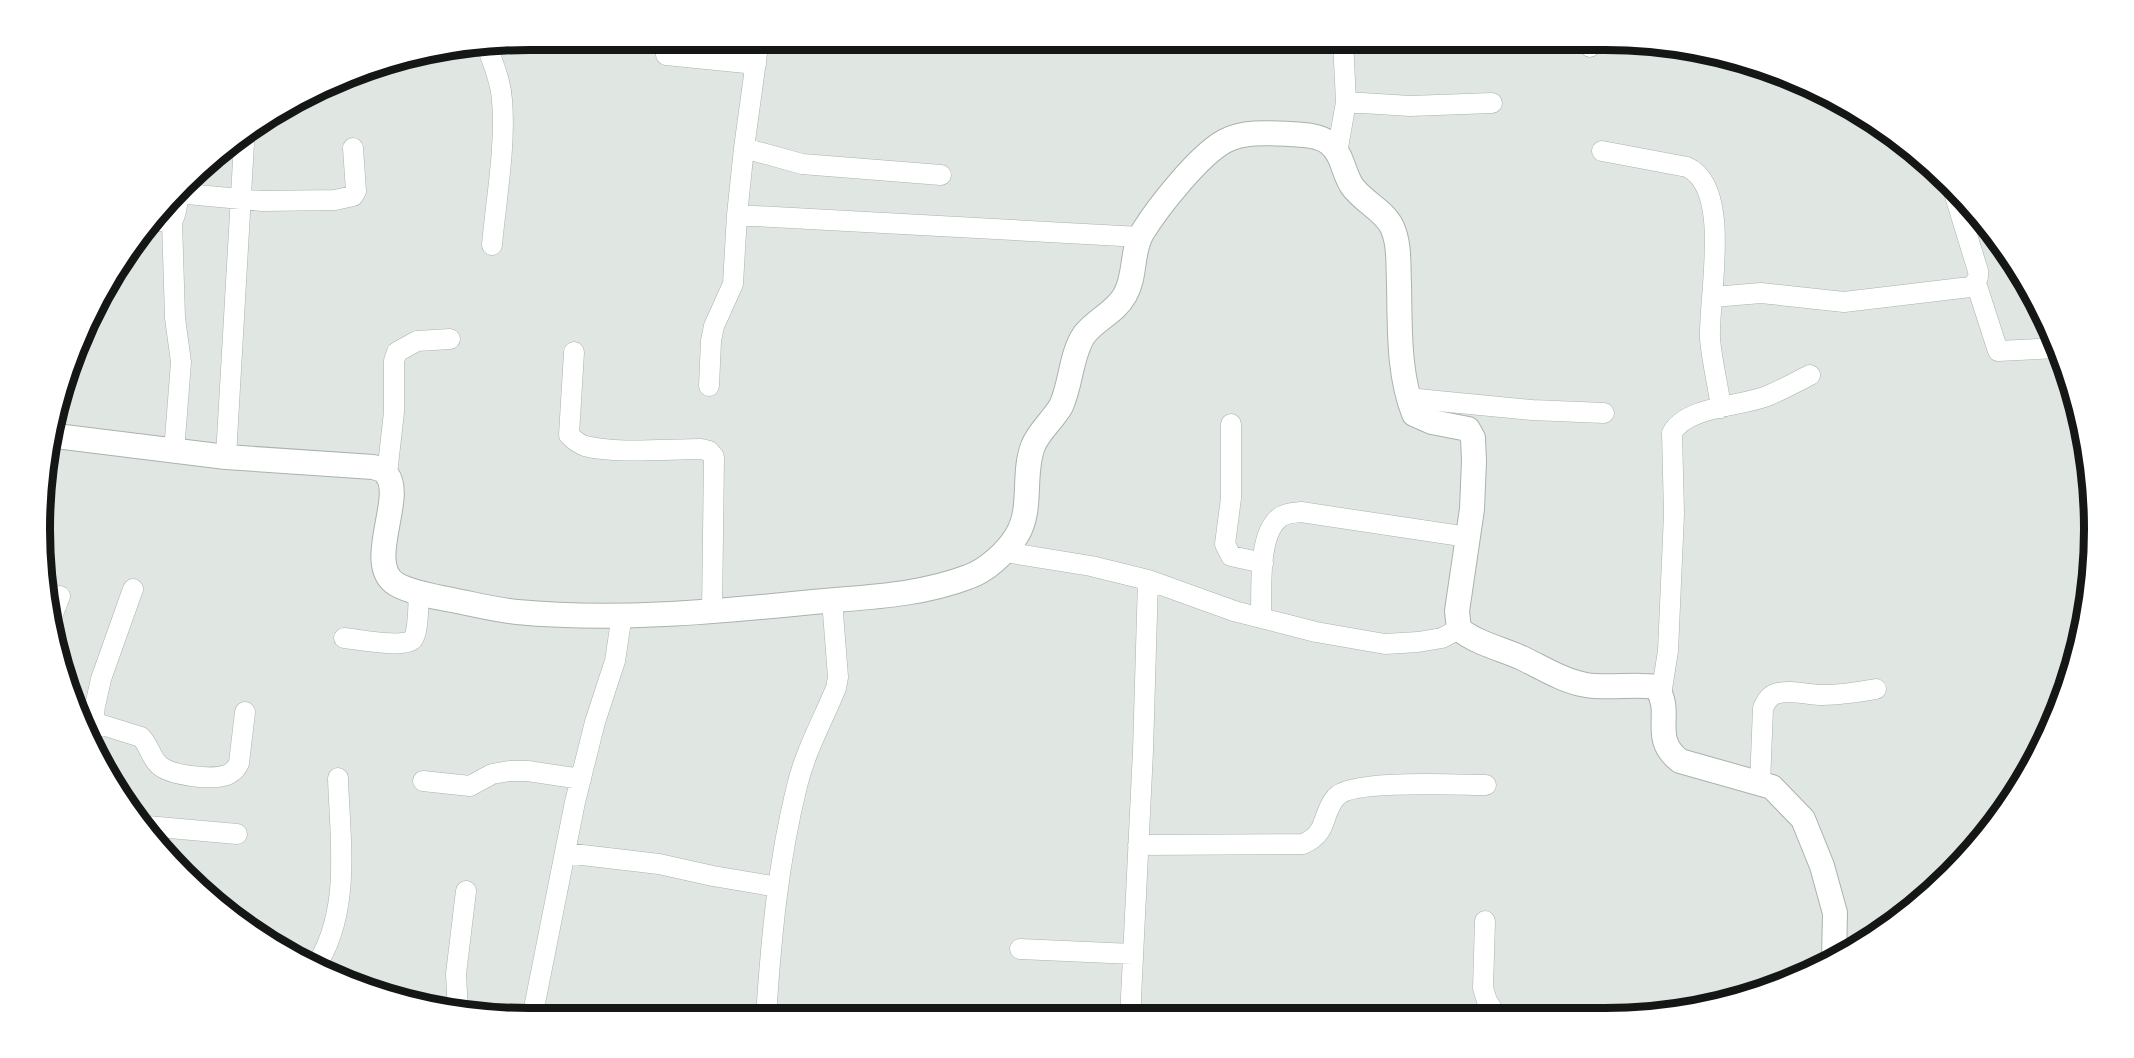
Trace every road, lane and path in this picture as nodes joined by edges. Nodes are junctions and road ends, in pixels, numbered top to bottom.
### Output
1 (758, 50) edge
2 (1343, 50) edge
3 (489, 52) edge
4 (666, 55) dead end
5 (756, 64) junction
6 (1346, 102) junction
7 (1492, 104) dead end
8 (244, 143) dead end
9 (354, 148) dead end
10 (744, 148) junction
11 (1602, 151) dead end
12 (1337, 153) junction
13 (941, 176) dead end
14 (185, 195) edge
15 (240, 199) junction
16 (179, 201) edge
17 (1958, 204) edge
18 (736, 215) junction
19 (164, 221) edge
20 (1140, 237) junction
21 (492, 245) dead end
22 (1976, 283) junction
23 (1713, 297) junction
24 (450, 339) dead end
25 (2049, 348) edge
26 (574, 352) dead end
27 (1810, 375) dead end
28 (709, 386) dead end
29 (1407, 398) junction
30 (1721, 408) junction
31 (1604, 413) dead end
32 (1231, 424) dead end
33 (59, 436) edge
34 (174, 452) junction
35 (226, 458) junction
36 (387, 474) junction
37 (1468, 537) junction
38 (1005, 552) junction
39 (1263, 563) junction
40 (1148, 580) junction
41 (132, 589) dead end
42 (419, 592) junction
43 (60, 596) dead end
44 (832, 600) junction
45 (56, 606) edge
46 (712, 612) junction
47 (622, 615) junction
48 (1261, 618) junction
49 (1459, 629) junction
50 (344, 638) dead end
51 (1876, 689) dead end
52 (1661, 694) junction
53 (245, 712) dead end
54 (93, 722) junction
55 (92, 726) edge
56 (338, 778) dead end
57 (581, 778) junction
58 (423, 782) dead end
59 (1760, 784) junction
60 (1486, 785) dead end
61 (153, 827) edge
62 (237, 834) dead end
63 (1138, 845) junction
64 (565, 853) junction
65 (778, 887) junction
66 (466, 891) dead end
67 (1485, 921) dead end
68 (1020, 950) dead end
69 (1834, 950) edge
70 (1133, 954) junction
71 (319, 960) edge
72 (458, 1003) edge
73 (534, 1008) edge
74 (767, 1008) edge
75 (1132, 1008) edge
76 (1492, 1008) edge

1 - 5 street
2 - 6 street
3 - 21 street
4 - 5 street
5 - 10 street
6 - 7 street
6 - 12 street
8 - 15 street
9 - 15 street
10 - 13 street
10 - 18 street
11 - 23 street
12 - 20 street
12 - 29 street
14 - 15 street
15 - 35 street
16 - 19 street
17 - 22 street
18 - 20 street
18 - 28 street
19 - 34 street
20 - 38 street
22 - 23 street
22 - 25 street
23 - 30 street
24 - 36 street
26 - 46 street
27 - 30 street
29 - 31 street
29 - 37 street
30 - 52 street
32 - 39 street
33 - 34 street
34 - 35 street
35 - 36 street
36 - 42 street
37 - 39 street
37 - 49 street
38 - 40 street
38 - 44 street
39 - 48 street
40 - 48 street
40 - 63 street
41 - 54 street
42 - 47 street
42 - 50 street
43 - 45 street
44 - 46 street
44 - 65 street
46 - 47 street
47 - 57 street
48 - 49 street
49 - 52 street
51 - 59 street
52 - 59 street
53 - 54 street
54 - 55 street
56 - 71 street
57 - 58 street
57 - 64 street
59 - 69 street
60 - 63 street
61 - 62 street
63 - 70 street
64 - 65 street
64 - 73 street
65 - 74 street
66 - 72 street
67 - 76 street
68 - 70 street
70 - 75 street

